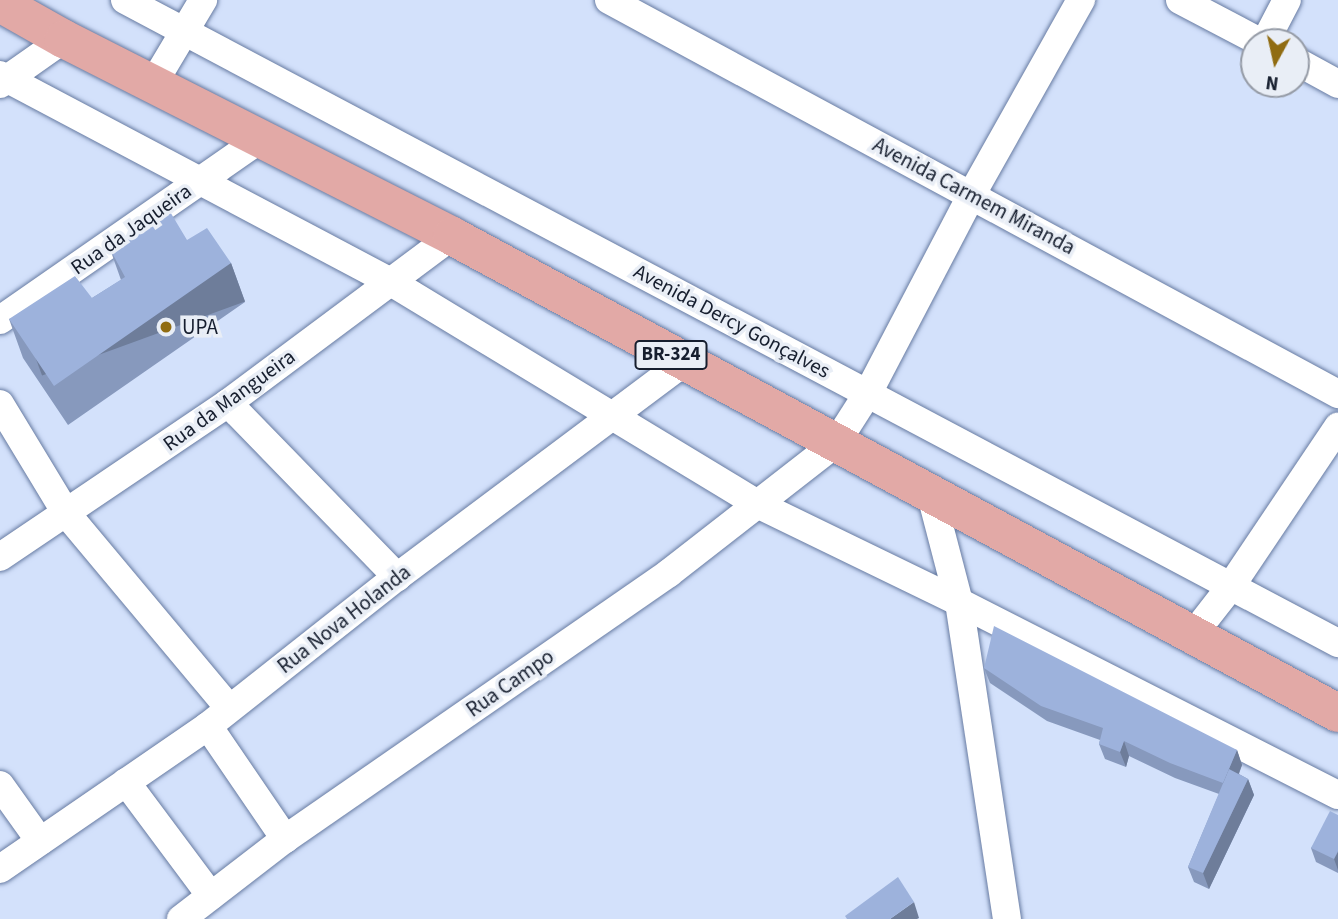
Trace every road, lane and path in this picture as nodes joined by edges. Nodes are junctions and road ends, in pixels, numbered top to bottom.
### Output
1 (125, 0) edge
2 (203, 0) edge
3 (610, 0) edge
4 (1081, 0) edge
5 (1180, 0) edge
6 (1287, 0) edge
7 (0, 3) edge
8 (1272, 28) edge
9 (183, 31) junction
10 (1240, 32) edge
11 (64, 39) junction
12 (1310, 69) edge
13 (3, 79) edge
14 (153, 84) junction
15 (1338, 84) edge
16 (263, 137) junction
17 (199, 181) junction
18 (972, 194) junction
19 (452, 236) junction
20 (391, 282) junction
21 (0, 320) edge
22 (684, 362) junction
23 (868, 393) junction
24 (1338, 394) edge
25 (228, 403) junction
26 (0, 404) edge
27 (611, 417) junction
28 (1338, 427) edge
29 (836, 443) junction
30 (930, 491) junction
31 (757, 504) junction
32 (66, 513) junction
33 (0, 557) edge
34 (397, 577) junction
35 (1231, 586) junction
36 (959, 602) junction
37 (1192, 636) junction
38 (1338, 643) edge
39 (229, 708) junction
40 (1338, 713) edge
41 (208, 726) junction
42 (126, 782) junction
43 (0, 785) edge
44 (1338, 795) edge
45 (285, 839) junction
46 (40, 841) junction
47 (0, 869) edge
48 (211, 896) junction
49 (181, 919) edge
50 (1007, 919) edge

1 - 9 street, Avenida Dercy Gonçalves
2 - 9 street
3 - 18 street, Avenida Carmem Miranda
4 - 18 street, Rua Campo
5 - 10 street
6 - 8 street
7 - 11 main road, BR-324
9 - 14 street
9 - 23 street, Avenida Dercy Gonçalves
11 - 13 street
11 - 14 main road, BR-324
12 - 15 street
13 - 17 street
14 - 16 main road, BR-324
16 - 17 street, Rua da Jaqueira
16 - 19 main road, BR-324
17 - 20 street
17 - 21 street, Rua da Jaqueira
18 - 23 street, Rua Campo
18 - 24 street, Avenida Carmem Miranda
19 - 20 street, Rua da Mangueira
19 - 22 main road, BR-324
20 - 25 street, Rua da Mangueira
20 - 27 street
22 - 27 street, Rua Nova Holanda
22 - 29 main road, BR-324
23 - 29 street, Rua Campo
23 - 35 street, Avenida Dercy Gonçalves
25 - 32 street, Rua da Mangueira
25 - 34 street
26 - 32 street
27 - 31 street
27 - 34 street, Rua Nova Holanda
28 - 35 street
29 - 30 main road, BR-324
29 - 31 street, Rua Campo
30 - 36 street
30 - 37 main road, BR-324
31 - 36 street
31 - 45 street, Rua Campo
32 - 33 street, Rua da Mangueira
32 - 39 street
34 - 39 street, Rua Nova Holanda
35 - 37 street
35 - 38 street, Avenida Dercy Gonçalves
36 - 44 street
36 - 50 street
37 - 40 main road, BR-324
39 - 41 street, Rua Nova Holanda
41 - 42 street, Rua Nova Holanda
41 - 45 street
42 - 46 street, Rua Nova Holanda
42 - 48 street
43 - 46 street
45 - 48 street, Rua Campo
46 - 47 street, Rua Nova Holanda
48 - 49 street, Rua Campo

